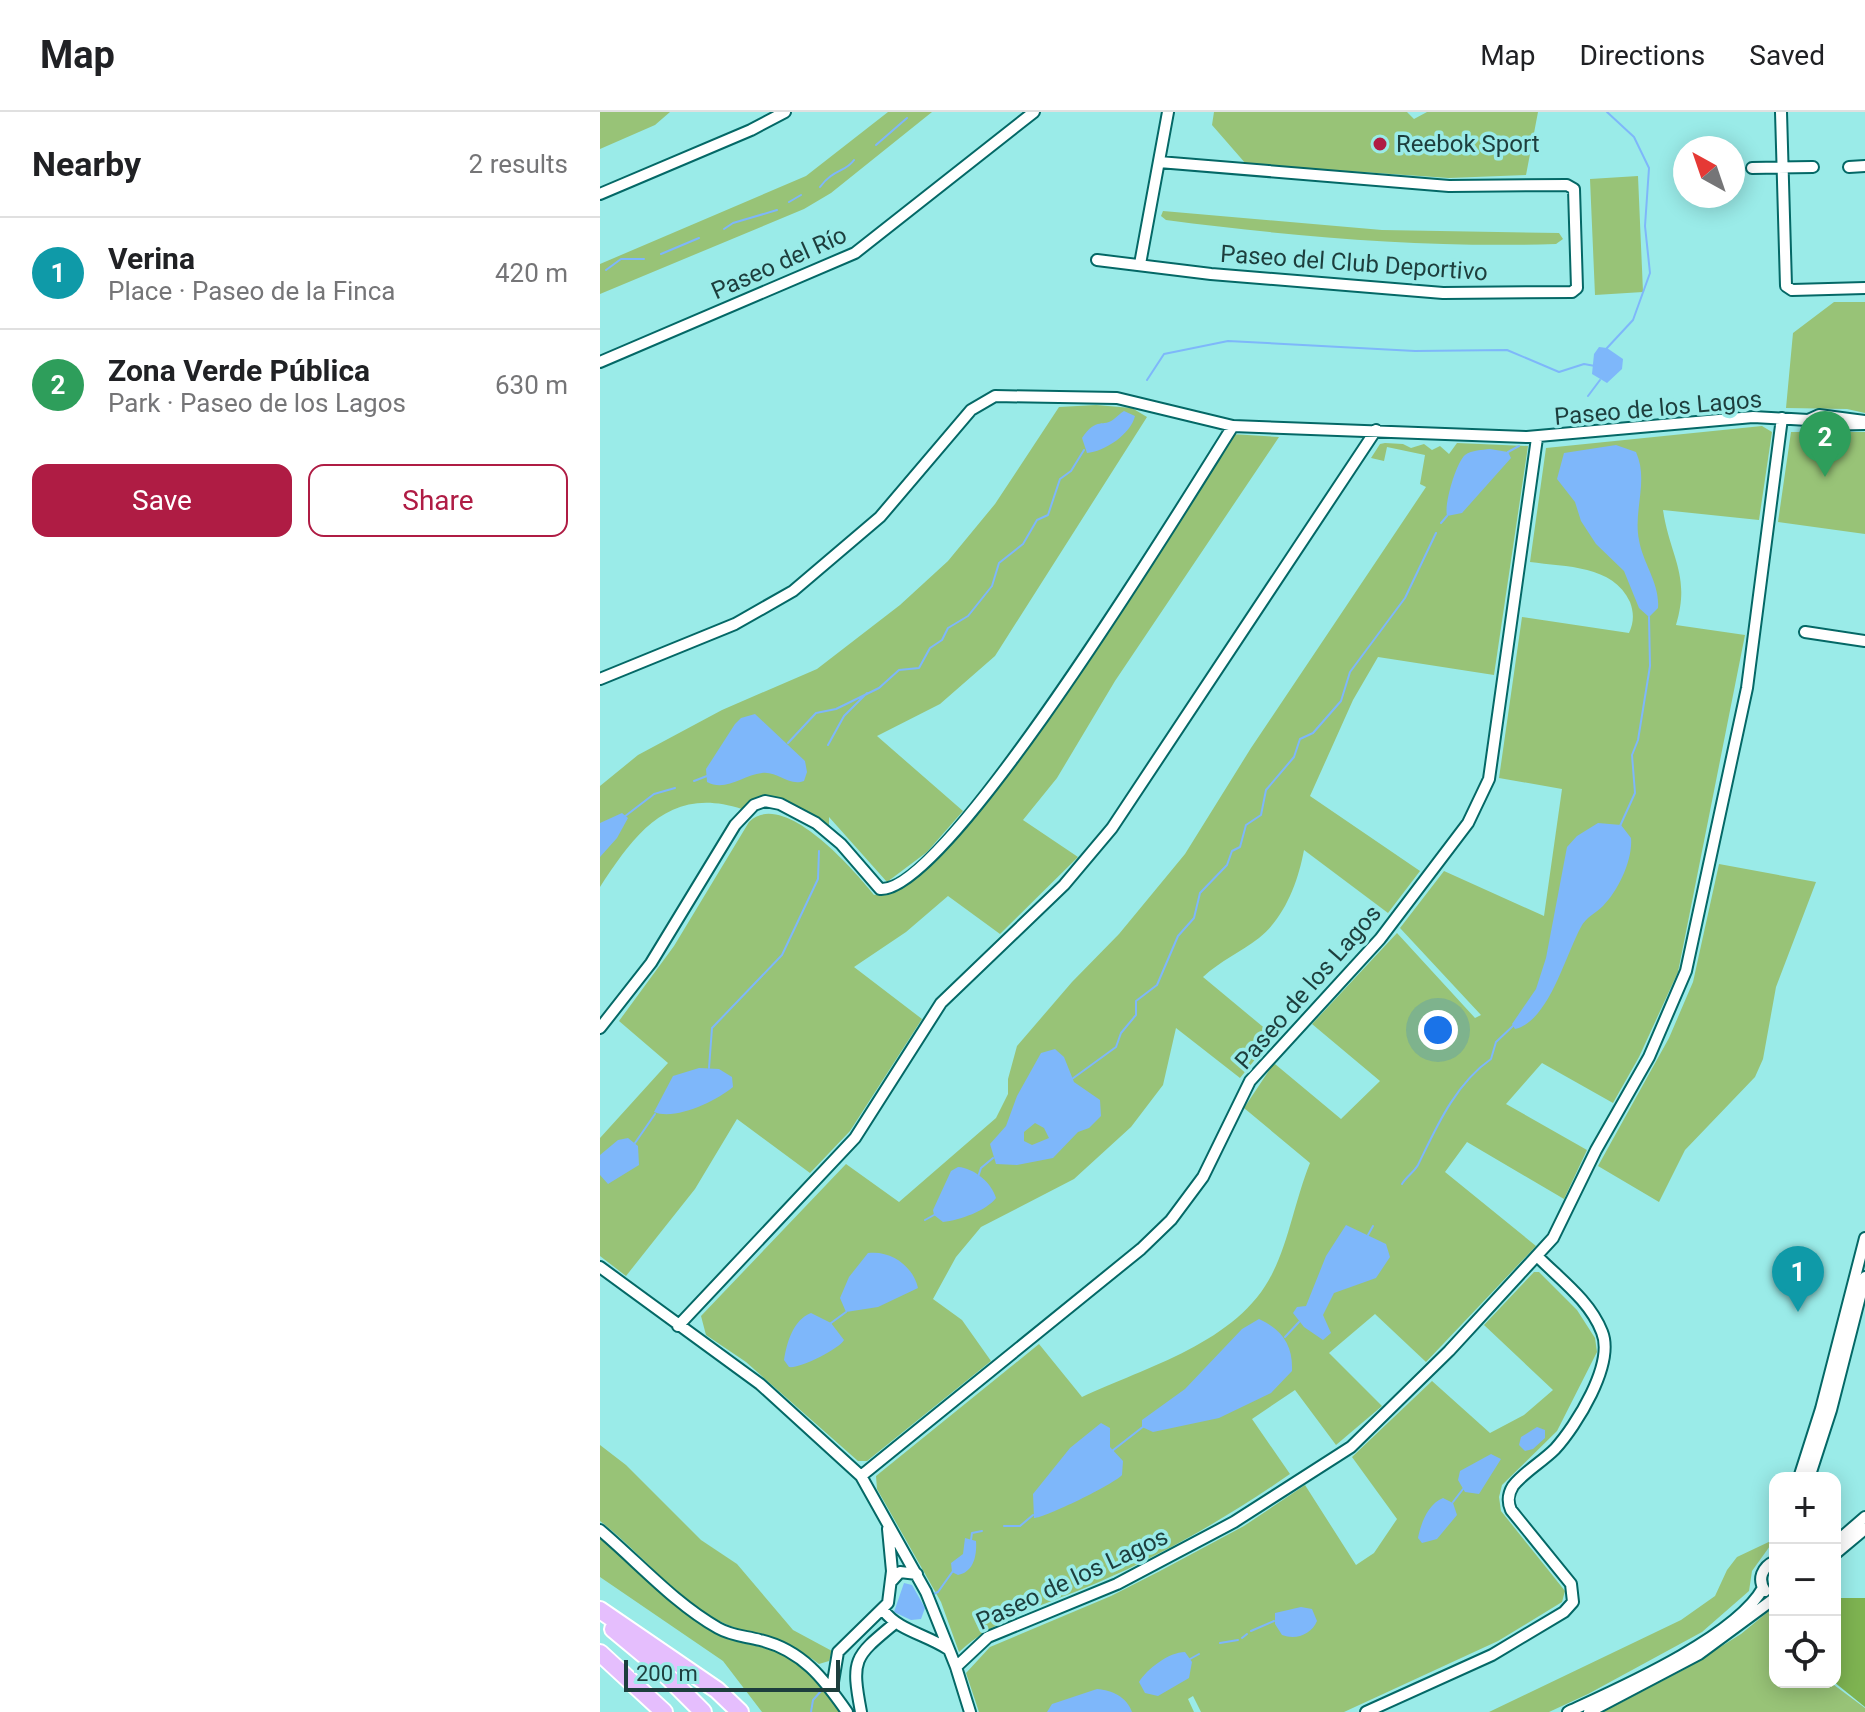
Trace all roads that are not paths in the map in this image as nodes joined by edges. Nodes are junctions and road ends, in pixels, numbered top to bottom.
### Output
1 (785, 112) edge
2 (1034, 112) edge
3 (1168, 112) edge
4 (1781, 112) edge
5 (1159, 162) junction
6 (1865, 166) edge
7 (1813, 167) dead end
8 (1849, 167) dead end
9 (1752, 168) dead end
10 (1782, 168) junction
11 (600, 194) edge
12 (1097, 260) dead end
13 (1140, 264) junction
14 (1865, 288) edge
15 (600, 362) edge
16 (1782, 418) junction
17 (1865, 422) edge
18 (1233, 426) junction
19 (1376, 430) junction
20 (1537, 438) junction
21 (1805, 632) dead end
22 (1865, 641) edge
23 (600, 679) edge
24 (600, 1028) edge
25 (1865, 1238) edge
26 (1538, 1257) junction
27 (600, 1267) edge
28 (1865, 1277) edge
29 (678, 1326) junction
30 (1801, 1472) edge
31 (1811, 1472) edge
32 (861, 1476) junction
33 (1865, 1517) edge
34 (888, 1523) junction
35 (1865, 1529) edge
36 (600, 1530) edge
37 (1841, 1538) edge
38 (1841, 1549) edge
39 (1769, 1566) edge
40 (917, 1574) junction
41 (891, 1582) junction
42 (1763, 1588) junction
43 (1769, 1593) edge
44 (1769, 1602) edge
45 (933, 1608) junction
46 (600, 1610) edge
47 (884, 1611) junction
48 (600, 1619) edge
49 (894, 1624) junction
50 (910, 1629) junction
51 (948, 1649) junction
52 (600, 1653) edge
53 (600, 1662) edge
54 (834, 1667) junction
55 (956, 1667) junction
56 (815, 1669) junction
57 (697, 1676) junction
58 (857, 1683) junction
59 (832, 1685) junction
60 (859, 1711) edge
61 (649, 1712) edge
62 (664, 1712) edge
63 (703, 1712) edge
64 (732, 1712) edge
65 (740, 1712) edge
66 (847, 1712) edge
67 (970, 1712) edge
68 (1366, 1712) edge
69 (1568, 1712) edge
70 (1589, 1712) edge

1 - 11 street
2 - 15 street, Paseo del Río
3 - 5 street
4 - 10 street
5 - 13 street
5 - 13 street, Paseo del Club Deportivo
6 - 8 street
7 - 10 street
9 - 10 street
10 - 14 street
12 - 13 street, Paseo del Club Deportivo
16 - 17 street, Paseo de los Lagos
16 - 20 street, Paseo de los Lagos
16 - 26 street, Paseo de los Lagos
18 - 19 street, Paseo de los Lagos
18 - 23 street, Paseo de los Lagos
18 - 24 street
19 - 20 street, Paseo de los Lagos
19 - 29 street
20 - 32 street, Paseo de los Lagos
21 - 22 street
25 - 30 street
26 - 55 street, Paseo de los Lagos
26 - 68 street
27 - 29 street, Paseo de los Lagos
28 - 31 street
29 - 32 street, Paseo de los Lagos
32 - 34 street, Paseo de los Lagos
33 - 37 street
34 - 40 street, Paseo de los Lagos
34 - 41 street, Paseo de los Lagos
35 - 38 street
36 - 56 street
39 - 42 street
40 - 41 street
40 - 45 street, Paseo de los Lagos
41 - 47 street, Paseo de los Lagos
42 - 43 street
42 - 69 street
44 - 70 street
45 - 50 street
45 - 51 street, Paseo de los Lagos
46 - 57 highway
47 - 49 street
47 - 54 street
48 - 63 highway
49 - 50 street
49 - 58 street
50 - 51 street
51 - 55 street, Paseo de los Lagos
52 - 62 highway
53 - 61 highway
54 - 56 street
54 - 59 street
55 - 67 street, Paseo de los Lagos
56 - 59 street
57 - 64 highway
57 - 65 highway
58 - 59 street
58 - 60 street
59 - 66 street

